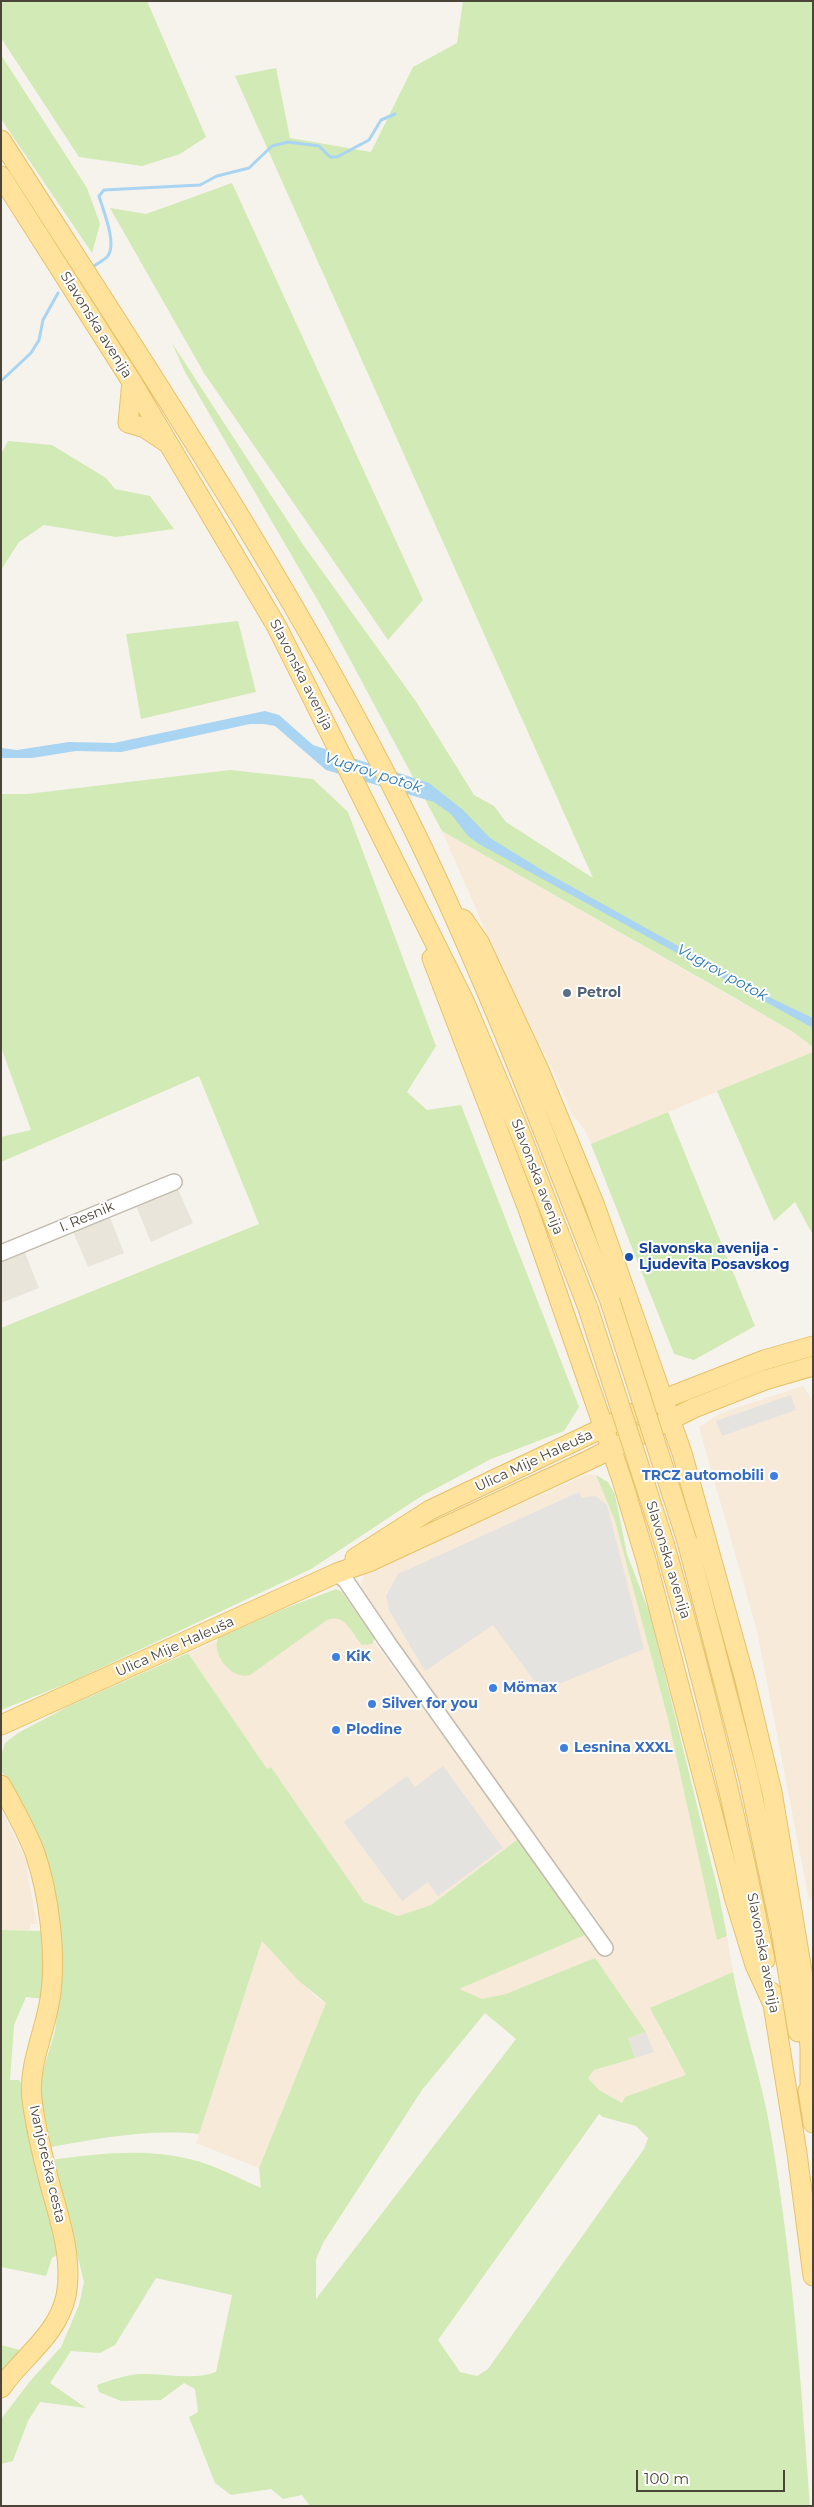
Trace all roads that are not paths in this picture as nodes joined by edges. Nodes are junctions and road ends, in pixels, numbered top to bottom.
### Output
1 (1, 140) edge
2 (1, 176) edge
3 (132, 382) junction
4 (170, 444) junction
5 (447, 902) junction
6 (425, 920) junction
7 (174, 1182) dead end
8 (1, 1253) edge
9 (813, 1346) edge
10 (813, 1366) edge
11 (664, 1399) junction
12 (671, 1419) junction
13 (605, 1428) junction
14 (611, 1448) junction
15 (337, 1573) junction
16 (5, 1726) edge
17 (1, 1785) edge
18 (7, 1800) edge
19 (605, 1948) dead end
20 (773, 2004) junction
21 (810, 2102) junction
22 (813, 2123) edge
23 (813, 2276) edge
24 (1, 2388) edge

1 - 5 main road, Slavonska avenija
2 - 3 main road, Slavonska avenija
3 - 4 main road, Slavonska avenija
3 - 4 main road
4 - 6 main road, Slavonska avenija
5 - 11 main road
5 - 21 main road, Slavonska avenija, bridge
6 - 13 main road
6 - 20 main road, Slavonska avenija, bridge
7 - 8 street, I. Resnik
9 - 11 main road, Ulica Mije Haleuša
10 - 12 main road, Ulica Mije Haleuša
11 - 12 main road
11 - 13 main road, Ulica Mije Haleuša
12 - 14 main road, Ulica Mije Haleuša
12 - 21 main road
13 - 14 main road
13 - 15 main road, Ulica Mije Haleuša
14 - 15 main road, Ulica Mije Haleuša
14 - 20 main road
15 - 16 main road, Ulica Mije Haleuša
15 - 19 street
17 - 18 main road, Ivanjorečka cesta
18 - 24 main road, Ivanjorečka cesta
20 - 23 main road, Slavonska avenija
21 - 22 main road, Slavonska avenija

